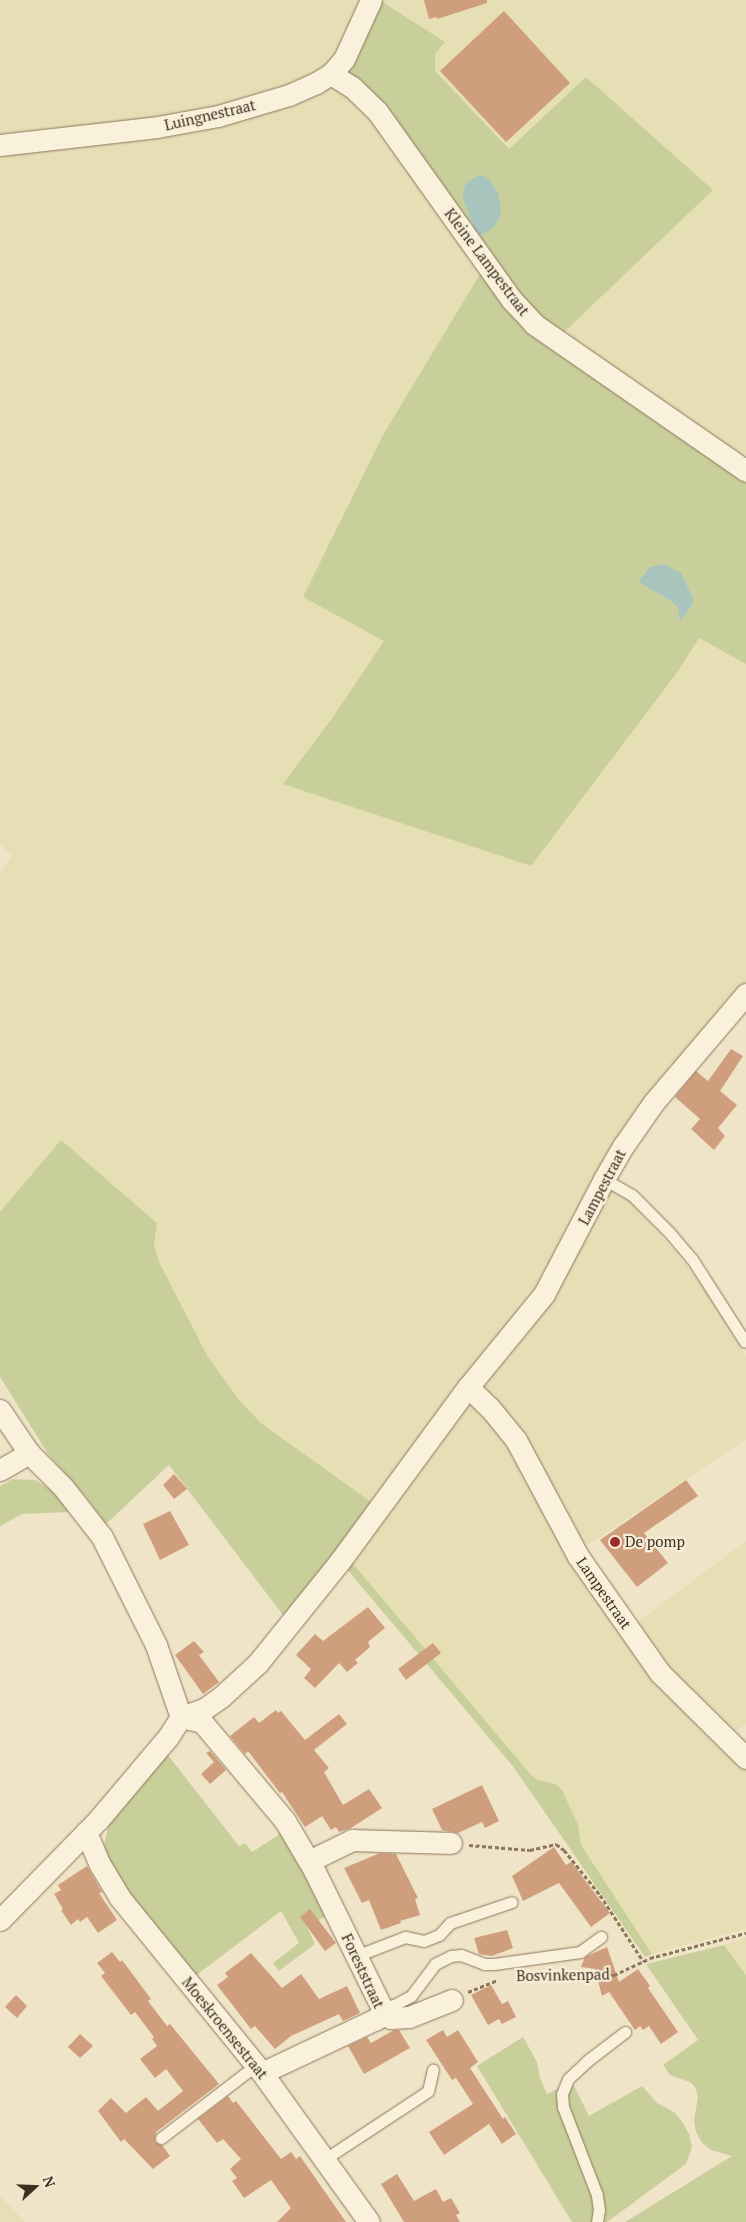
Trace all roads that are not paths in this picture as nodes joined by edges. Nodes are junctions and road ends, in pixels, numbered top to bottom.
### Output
1 (371, 0) edge
2 (331, 74) junction
3 (0, 146) edge
4 (746, 471) edge
5 (746, 994) edge
6 (604, 1179) junction
7 (745, 1342) edge
8 (468, 1387) junction
9 (0, 1410) edge
10 (29, 1452) junction
11 (0, 1470) edge
12 (181, 1717) junction
13 (746, 1758) edge
14 (86, 1832) junction
15 (451, 1843) road end
16 (309, 1861) junction
17 (512, 1902) dead end
18 (0, 1920) edge
19 (600, 1937) dead end
20 (356, 1956) junction
21 (452, 2000) road end
22 (383, 2010) junction
23 (625, 2032) dead end
24 (259, 2069) junction
25 (433, 2070) dead end
26 (161, 2138) dead end
27 (325, 2159) junction
28 (369, 2222) edge
29 (597, 2222) edge

1 - 2 street, Luingnestraat
2 - 3 street, Luingnestraat
2 - 4 street, Kleine Lampestraat
5 - 6 street, Lampestraat
6 - 7 lane
6 - 8 street, Lampestraat
8 - 12 street, Lampestraat
8 - 13 street, Lampestraat
9 - 10 street
10 - 11 street
10 - 12 street
12 - 14 street
12 - 16 street, Foreststraat
14 - 18 street
14 - 24 street, Moeskroensestraat
15 - 16 street
16 - 20 street, Foreststraat
17 - 20 lane
19 - 22 lane
20 - 22 street, Foreststraat
21 - 22 street
22 - 24 street, Foreststraat
23 - 29 lane
24 - 26 lane
24 - 27 street, Moeskroensestraat
25 - 27 lane
27 - 28 street, Moeskroensestraat

